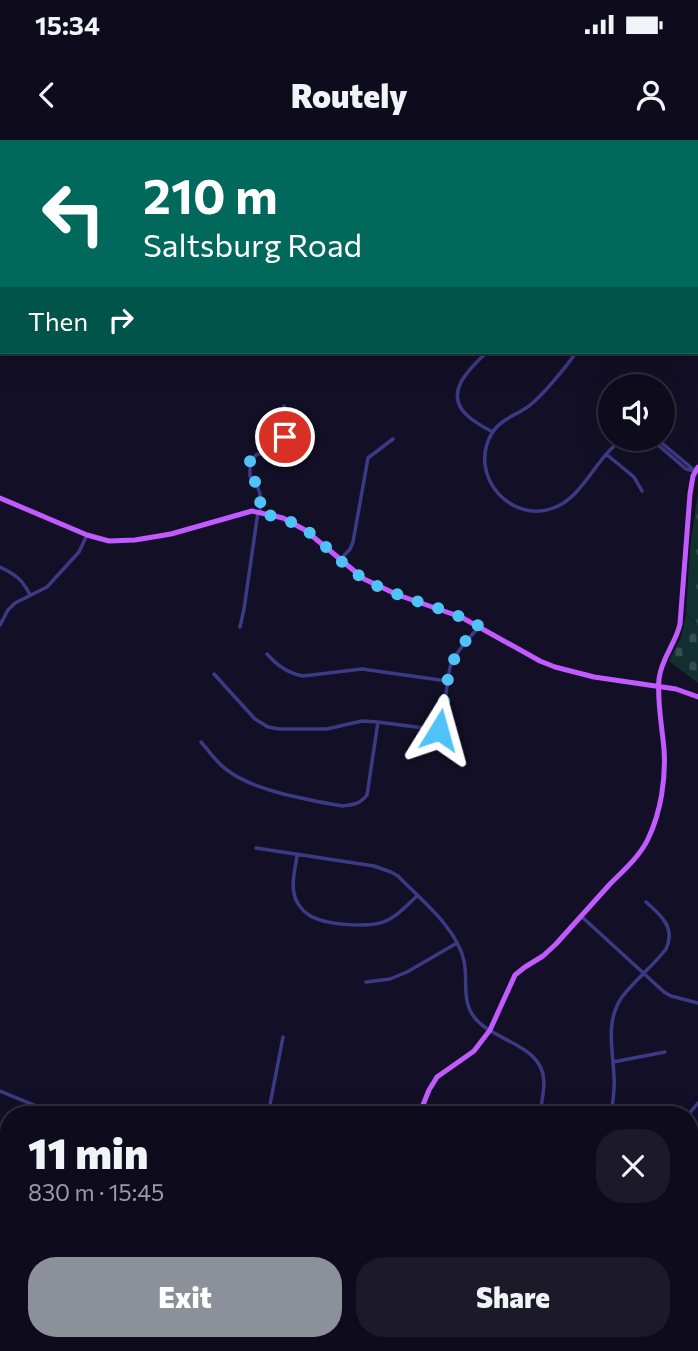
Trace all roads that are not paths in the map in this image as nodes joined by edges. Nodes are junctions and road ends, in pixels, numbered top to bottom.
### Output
1 (485, 354) edge
2 (574, 354) edge
3 (284, 406) dead end
4 (493, 432) junction
5 (393, 439) dead end
6 (609, 451) edge
7 (665, 451) edge
8 (673, 451) edge
9 (606, 454) junction
10 (697, 469) edge
11 (642, 491) dead end
12 (0, 498) edge
13 (259, 512) junction
14 (88, 535) junction
15 (340, 560) junction
16 (0, 568) edge
17 (30, 595) junction
18 (0, 625) edge
19 (479, 626) junction
20 (240, 627) dead end
21 (267, 654) dead end
22 (214, 674) dead end
23 (447, 681) junction
24 (659, 686) junction
25 (698, 697) edge
26 (379, 722) junction
27 (439, 730) junction
28 (201, 742) dead end
29 (438, 745) dead end
30 (256, 848) dead end
31 (297, 855) junction
32 (417, 896) junction
33 (646, 902) dead end
34 (581, 916) junction
35 (457, 943) junction
36 (643, 974) junction
37 (366, 982) dead end
38 (698, 1003) edge
39 (490, 1030) junction
40 (283, 1037) dead end
41 (665, 1052) dead end
42 (613, 1062) junction
43 (0, 1091) edge
44 (36, 1106) edge
45 (270, 1106) edge
46 (423, 1106) edge
47 (541, 1106) edge
48 (612, 1106) edge

1 - 4 street
2 - 4 street
3 - 13 street
4 - 9 street
5 - 15 street
6 - 9 street
7 - 10 street
8 - 10 street
9 - 11 street
10 - 24 main road
12 - 14 main road
13 - 14 main road
13 - 15 main road
13 - 20 street
14 - 17 street
15 - 19 main road
16 - 17 street
17 - 18 street
19 - 23 street
19 - 24 main road
21 - 23 street
22 - 26 street
23 - 27 street
24 - 25 main road
24 - 34 main road
26 - 27 street
26 - 28 street
27 - 29 street
30 - 31 street
31 - 32 street
31 - 32 street
32 - 35 street
33 - 36 street
34 - 36 street
34 - 39 main road
35 - 37 street
35 - 39 street
36 - 38 street
36 - 42 street
39 - 46 main road
39 - 47 street
40 - 45 street
41 - 42 street
42 - 48 street
43 - 44 street

